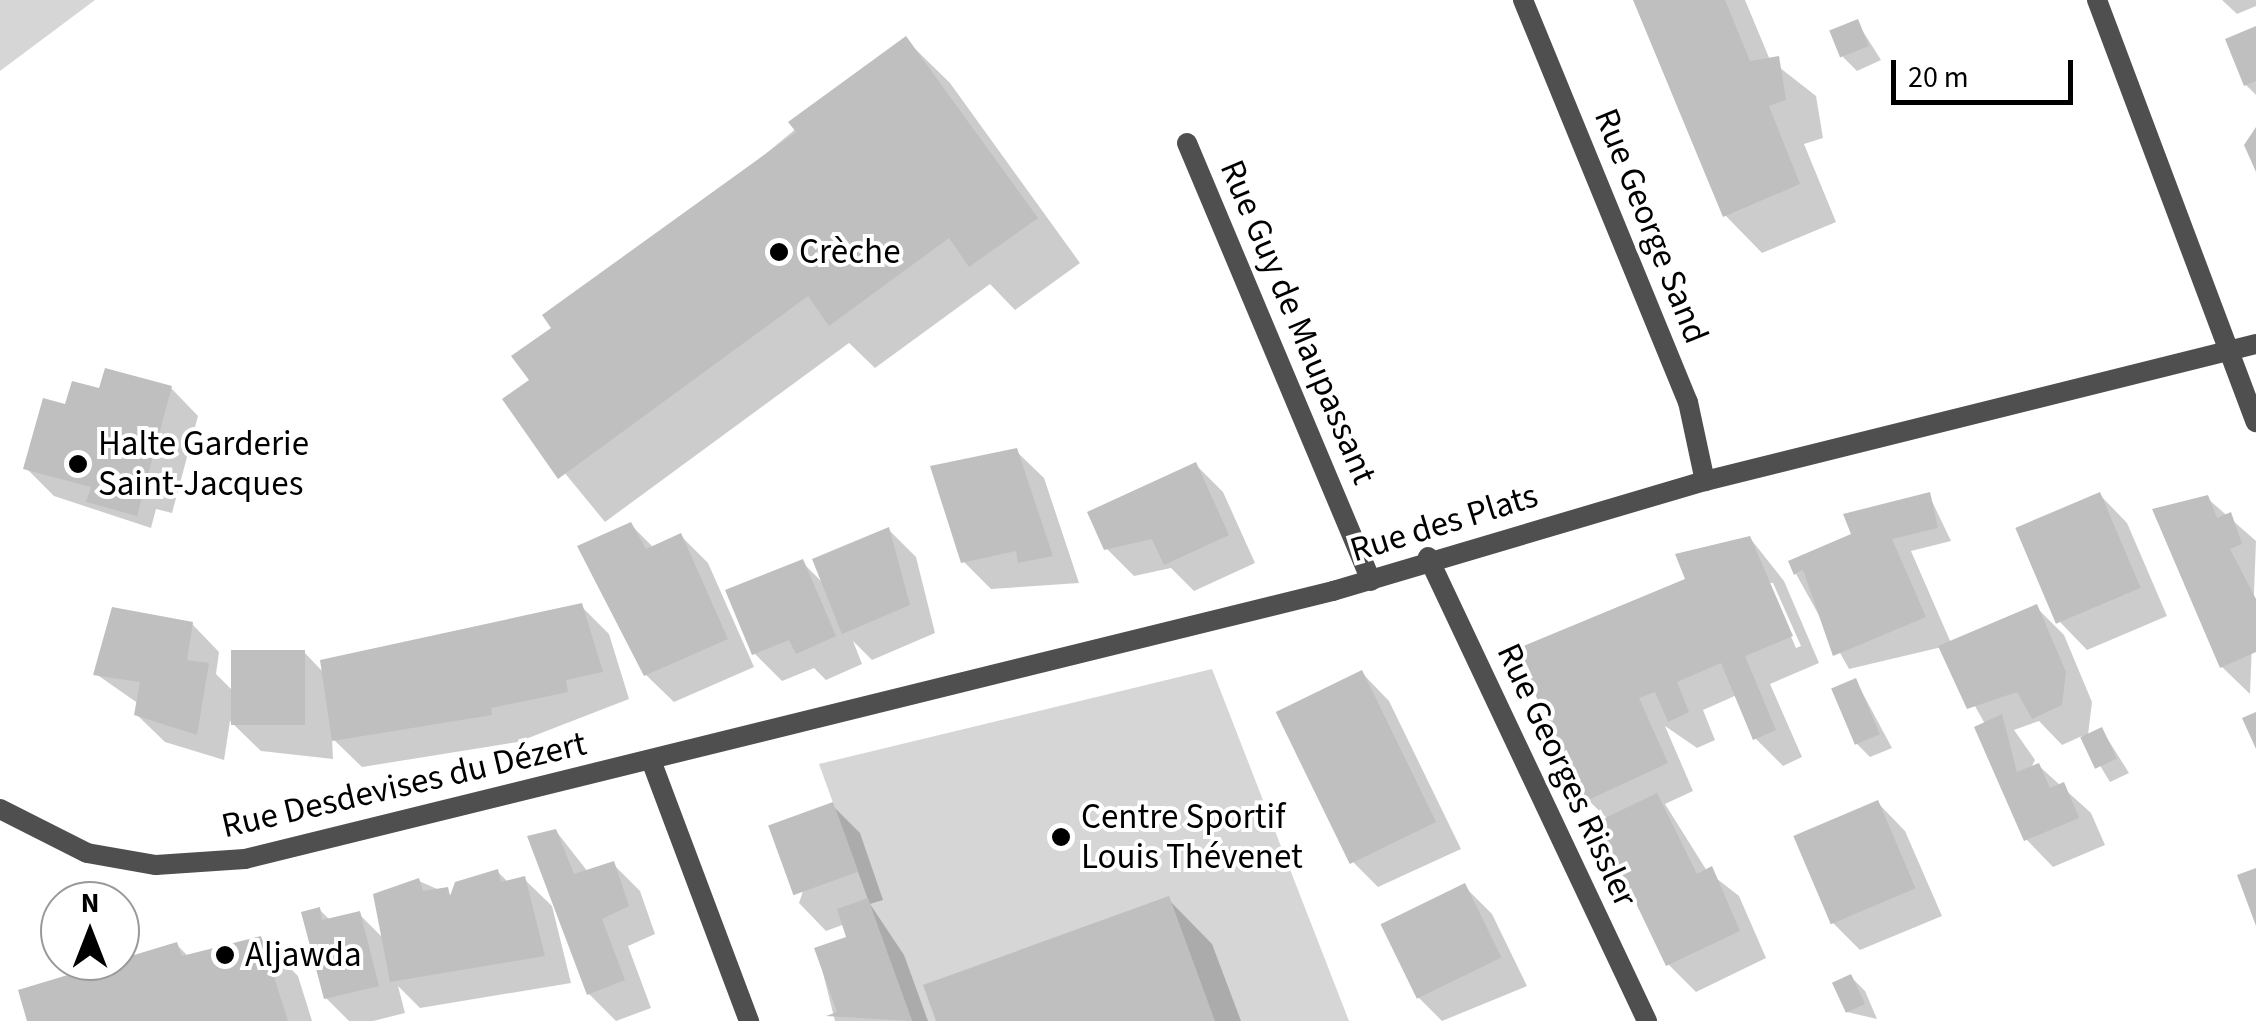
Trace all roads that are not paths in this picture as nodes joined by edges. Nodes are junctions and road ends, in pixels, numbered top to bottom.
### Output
1 (1524, 0) edge
2 (2096, 0) edge
3 (1187, 143) dead end
4 (2256, 344) edge
5 (2231, 353) junction
6 (2256, 422) edge
7 (1705, 481) junction
8 (1428, 557) junction
9 (1372, 581) junction
10 (652, 763) junction
11 (0, 809) edge
12 (749, 1021) edge
13 (1647, 1021) edge

1 - 7 street, Rue George Sand
2 - 5 street
3 - 9 street, Rue Guy de Maupassant
4 - 5 street, Rue des Plats
5 - 6 street
5 - 7 street, Rue des Plats
7 - 8 street, Rue des Plats
8 - 9 street, Rue des Plats
8 - 13 street, Rue Georges Rissler
9 - 10 street, Rue des Plats
10 - 11 street, Rue Desdevises du Dézert
10 - 12 street

